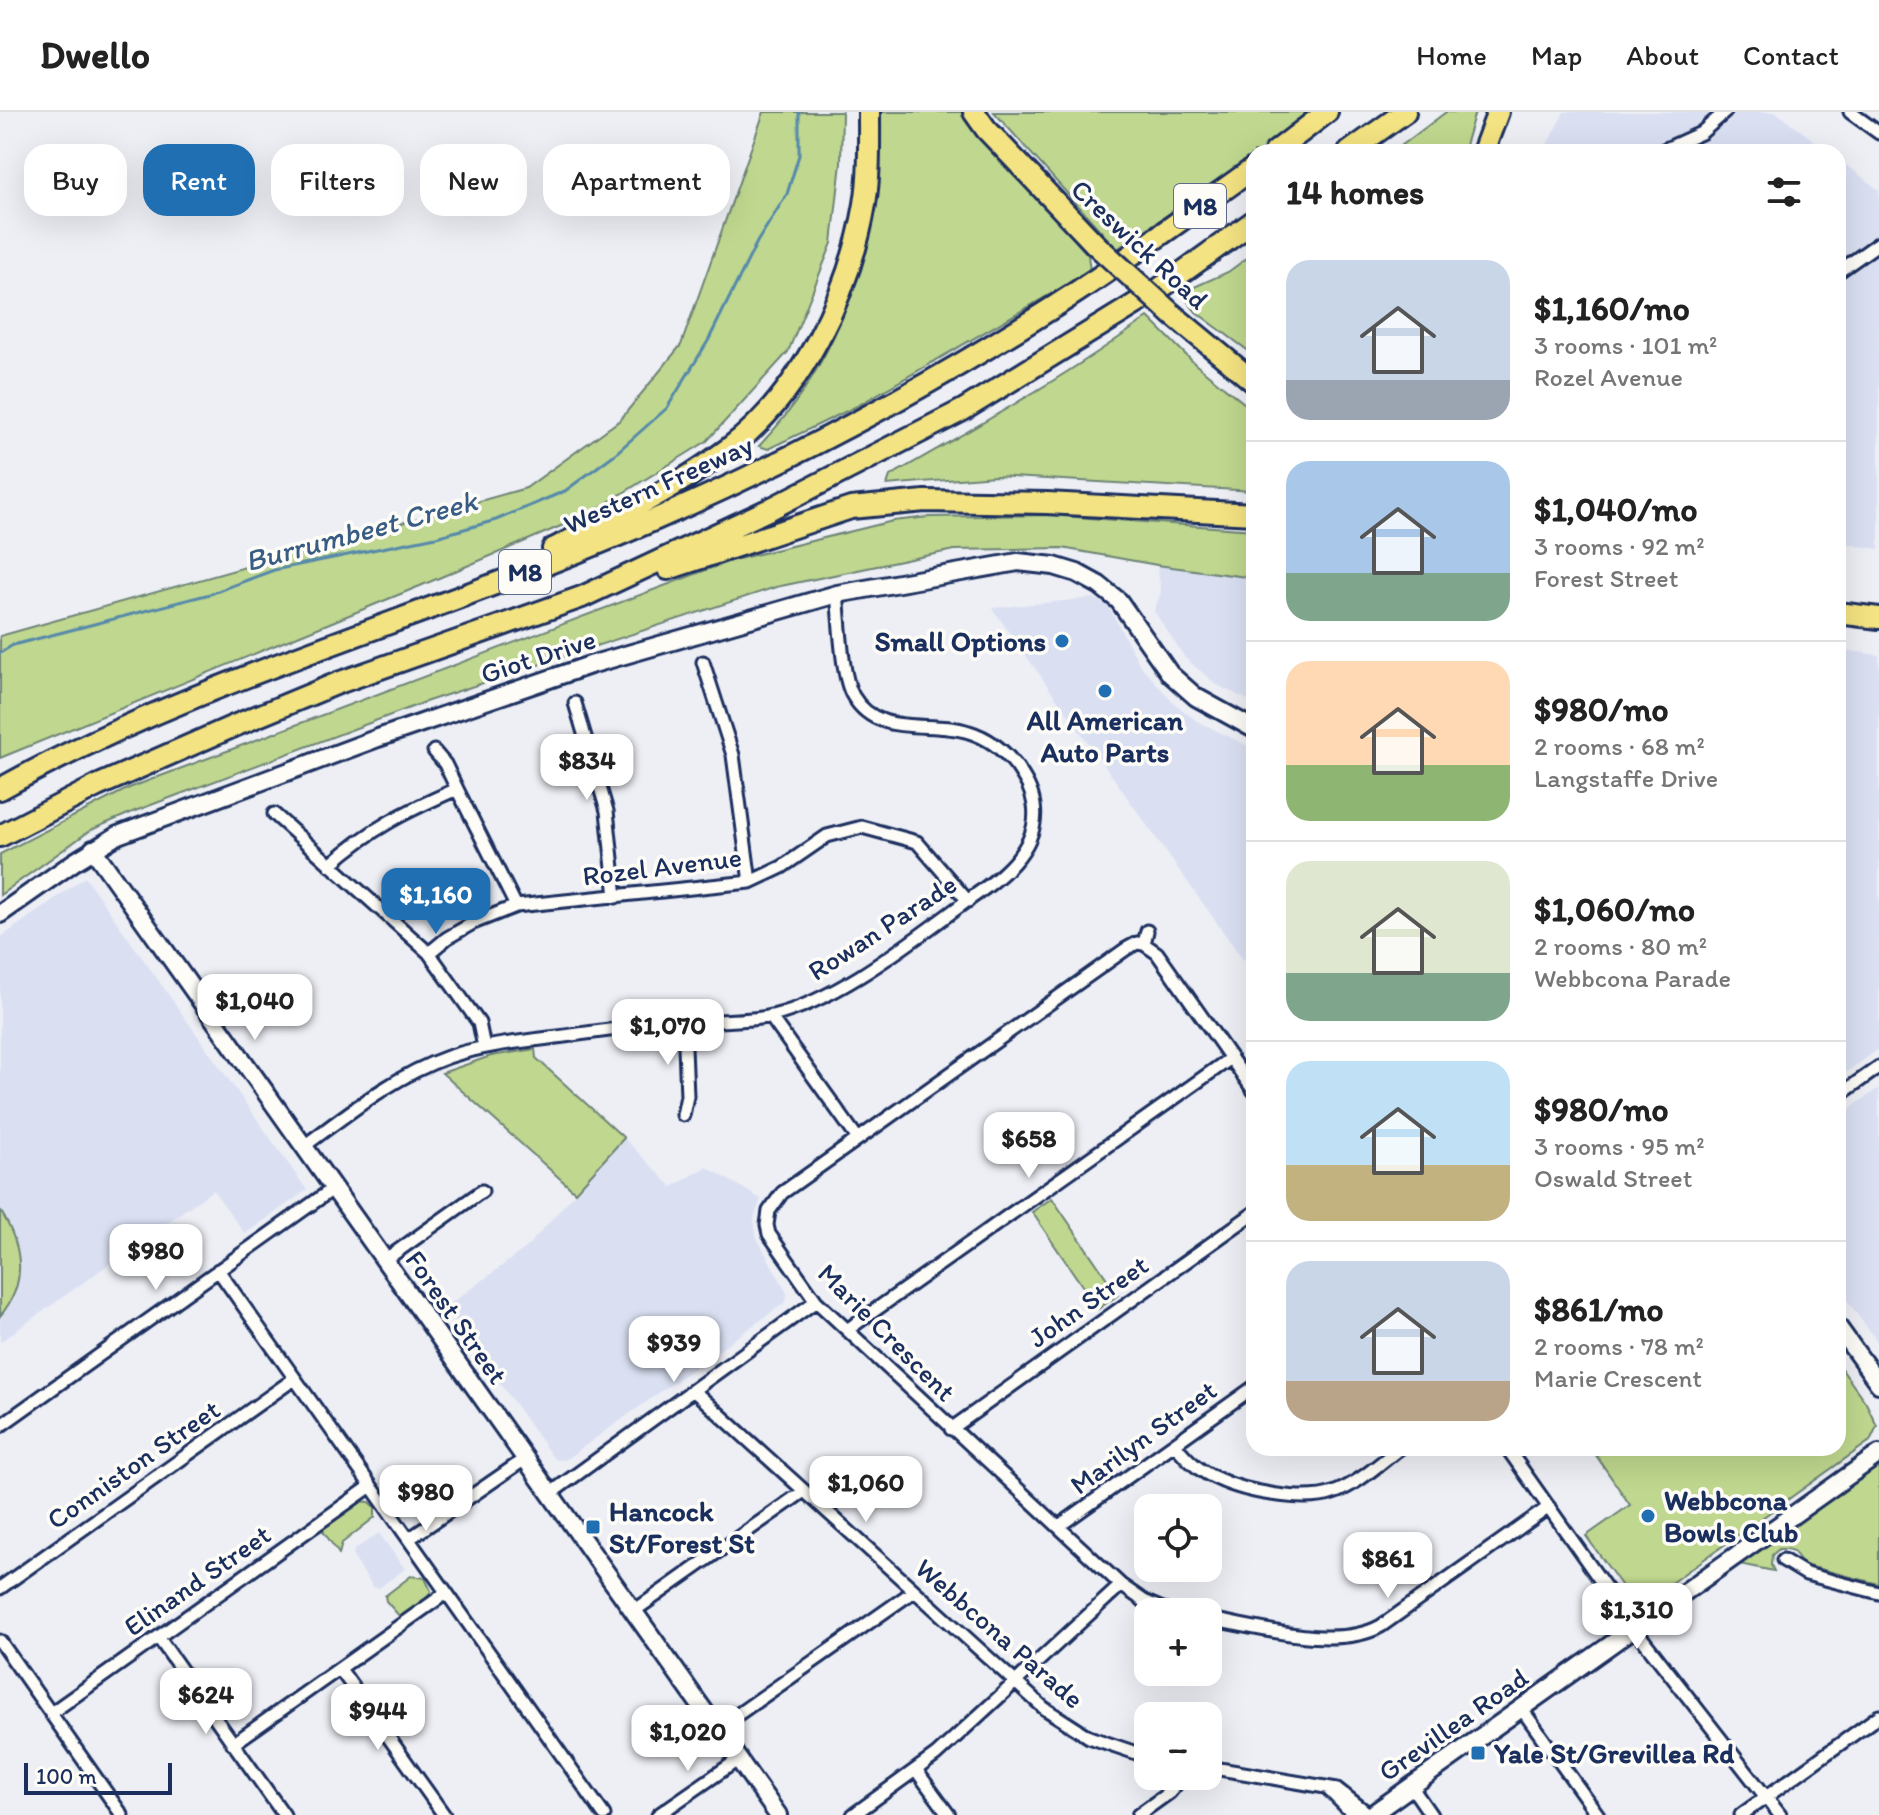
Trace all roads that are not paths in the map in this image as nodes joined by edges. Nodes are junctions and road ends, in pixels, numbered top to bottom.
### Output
1 (869, 112) edge
2 (974, 112) edge
3 (987, 112) edge
4 (1327, 112) edge
5 (1405, 112) edge
6 (1498, 112) edge
7 (1725, 112) edge
8 (1850, 112) edge
9 (1879, 133) edge
10 (1285, 144) edge
11 (1360, 144) edge
12 (1486, 144) edge
13 (1677, 144) edge
14 (1028, 174) junction
15 (1246, 174) edge
16 (1246, 227) edge
17 (1879, 243) edge
18 (1846, 266) edge
19 (1246, 375) edge
20 (1246, 514) edge
21 (837, 594) junction
22 (464, 595) junction
23 (582, 597) junction
24 (1846, 614) edge
25 (1879, 618) edge
26 (703, 662) dead end
27 (575, 703) dead end
28 (1246, 725) edge
29 (434, 751) dead end
30 (0, 789) edge
31 (457, 789) junction
32 (274, 814) dead end
33 (0, 836) edge
34 (93, 849) junction
35 (330, 865) junction
36 (750, 882) junction
37 (616, 897) junction
38 (968, 901) junction
39 (516, 906) junction
40 (0, 914) edge
41 (1147, 931) dead end
42 (1144, 944) junction
43 (429, 953) junction
44 (770, 1016) junction
45 (684, 1022) junction
46 (484, 1047) junction
47 (1231, 1058) junction
48 (1879, 1067) edge
49 (1246, 1080) edge
50 (1846, 1090) edge
51 (683, 1115) dead end
52 (858, 1139) junction
53 (304, 1146) junction
54 (334, 1188) junction
55 (482, 1191) dead end
56 (1246, 1219) edge
57 (385, 1260) junction
58 (218, 1270) junction
59 (816, 1301) junction
60 (847, 1330) junction
61 (1846, 1338) edge
62 (294, 1379) junction
63 (1879, 1384) edge
64 (694, 1391) junction
65 (1246, 1393) edge
66 (0, 1426) edge
67 (951, 1429) junction
68 (1175, 1444) junction
69 (1879, 1454) edge
70 (1389, 1456) edge
71 (1513, 1456) edge
72 (525, 1459) junction
73 (371, 1486) junction
74 (804, 1491) junction
75 (551, 1493) junction
76 (1549, 1507) junction
77 (1059, 1526) junction
78 (409, 1539) junction
79 (1783, 1560) dead end
80 (1121, 1585) junction
81 (0, 1588) edge
82 (914, 1591) junction
83 (446, 1593) junction
84 (1879, 1593) edge
85 (1140, 1598) edge
86 (634, 1611) junction
87 (1222, 1621) edge
88 (1634, 1628) junction
89 (158, 1637) junction
90 (0, 1641) edge
91 (340, 1669) junction
92 (1015, 1683) junction
93 (1521, 1708) junction
94 (51, 1713) junction
95 (1879, 1716) edge
96 (717, 1729) junction
97 (233, 1744) junction
98 (1134, 1753) edge
99 (739, 1759) junction
100 (1222, 1769) edge
101 (916, 1770) junction
102 (1411, 1786) junction
103 (1324, 1787) junction
104 (1172, 1790) edge
105 (1766, 1797) junction
106 (122, 1815) edge
107 (284, 1815) edge
108 (444, 1815) edge
109 (604, 1815) edge
110 (658, 1815) edge
111 (778, 1815) edge
112 (853, 1815) edge
113 (949, 1815) edge
114 (1138, 1815) edge
115 (1354, 1815) edge
116 (1370, 1815) edge
117 (1431, 1815) edge
118 (1598, 1815) edge
119 (1741, 1815) edge
120 (1780, 1815) edge

1 - 22 highway
2 - 14 highway, Creswick Road
3 - 14 highway, Creswick Road
4 - 10 highway
5 - 11 highway
6 - 12 highway
7 - 13 street
8 - 9 street
14 - 19 highway, Creswick Road, bridge
15 - 22 highway, Western Freeway / M8
16 - 23 highway, M8
17 - 18 street
20 - 23 highway
21 - 28 street, Giot Drive
21 - 34 street, Giot Drive
21 - 38 street, Rowan Parade
22 - 30 highway, Western Freeway / M8
23 - 33 highway, M8
24 - 25 highway
26 - 36 street
27 - 37 street
29 - 31 street
31 - 35 street
31 - 39 street
32 - 35 street
34 - 40 street, Giot Drive
34 - 53 street, Forest Street
35 - 43 street
36 - 37 street, Rozel Avenue
36 - 38 street, Rozel Avenue
37 - 39 street, Rozel Avenue
38 - 44 street, Rowan Parade
39 - 43 street, Rozel Avenue
41 - 42 street
42 - 47 street
42 - 52 street, Marie Crescent
43 - 46 street
44 - 45 street, Rowan Parade
44 - 52 street
45 - 46 street, Rowan Parade
45 - 51 street
46 - 53 street, Rowan Parade
47 - 49 street
47 - 60 street
48 - 50 street
52 - 59 street, Marie Crescent
53 - 54 street, Forest Street
54 - 57 street, Forest Street
54 - 58 street
55 - 57 street
56 - 67 street, John Street
57 - 72 street, Forest Street
58 - 62 street
58 - 66 street
59 - 60 street, Marie Crescent
59 - 64 street
60 - 67 street, Marie Crescent
61 - 63 street
62 - 73 street
62 - 81 street, Conniston Street
64 - 74 street, Webbcona Parade
64 - 75 street
65 - 68 street, Marilyn Street
67 - 77 street, Marie Crescent
68 - 70 street
68 - 77 street, Marilyn Street
69 - 88 street, Grevillea Road
71 - 76 street
72 - 75 street, Forest Street
72 - 78 street
73 - 78 street
73 - 89 street, Elinand Street
74 - 82 street, Webbcona Parade
74 - 86 street
75 - 86 street, Forest Street
76 - 87 street
76 - 88 street
77 - 80 street, Marie Crescent
78 - 83 street
79 - 84 street
80 - 85 street, Marie Crescent
80 - 92 street
82 - 92 street, Webbcona Parade
82 - 96 street
83 - 91 street
83 - 109 street
86 - 96 street, Forest Street
88 - 93 street, Grevillea Road
88 - 105 street
89 - 94 street, Elinand Street
89 - 97 street
90 - 94 street
91 - 97 street
91 - 108 street
92 - 98 street, Webbcona Parade
92 - 101 street
93 - 102 street, Grevillea Road
93 - 118 street
94 - 106 street
95 - 105 street
96 - 99 street, Forest Street
97 - 107 street
99 - 110 street
99 - 111 street, Forest Street
100 - 103 street
101 - 112 street
101 - 113 street
102 - 116 street, Grevillea Road
102 - 117 street
103 - 115 street
103 - 116 street
104 - 114 street
105 - 119 street
105 - 120 street

